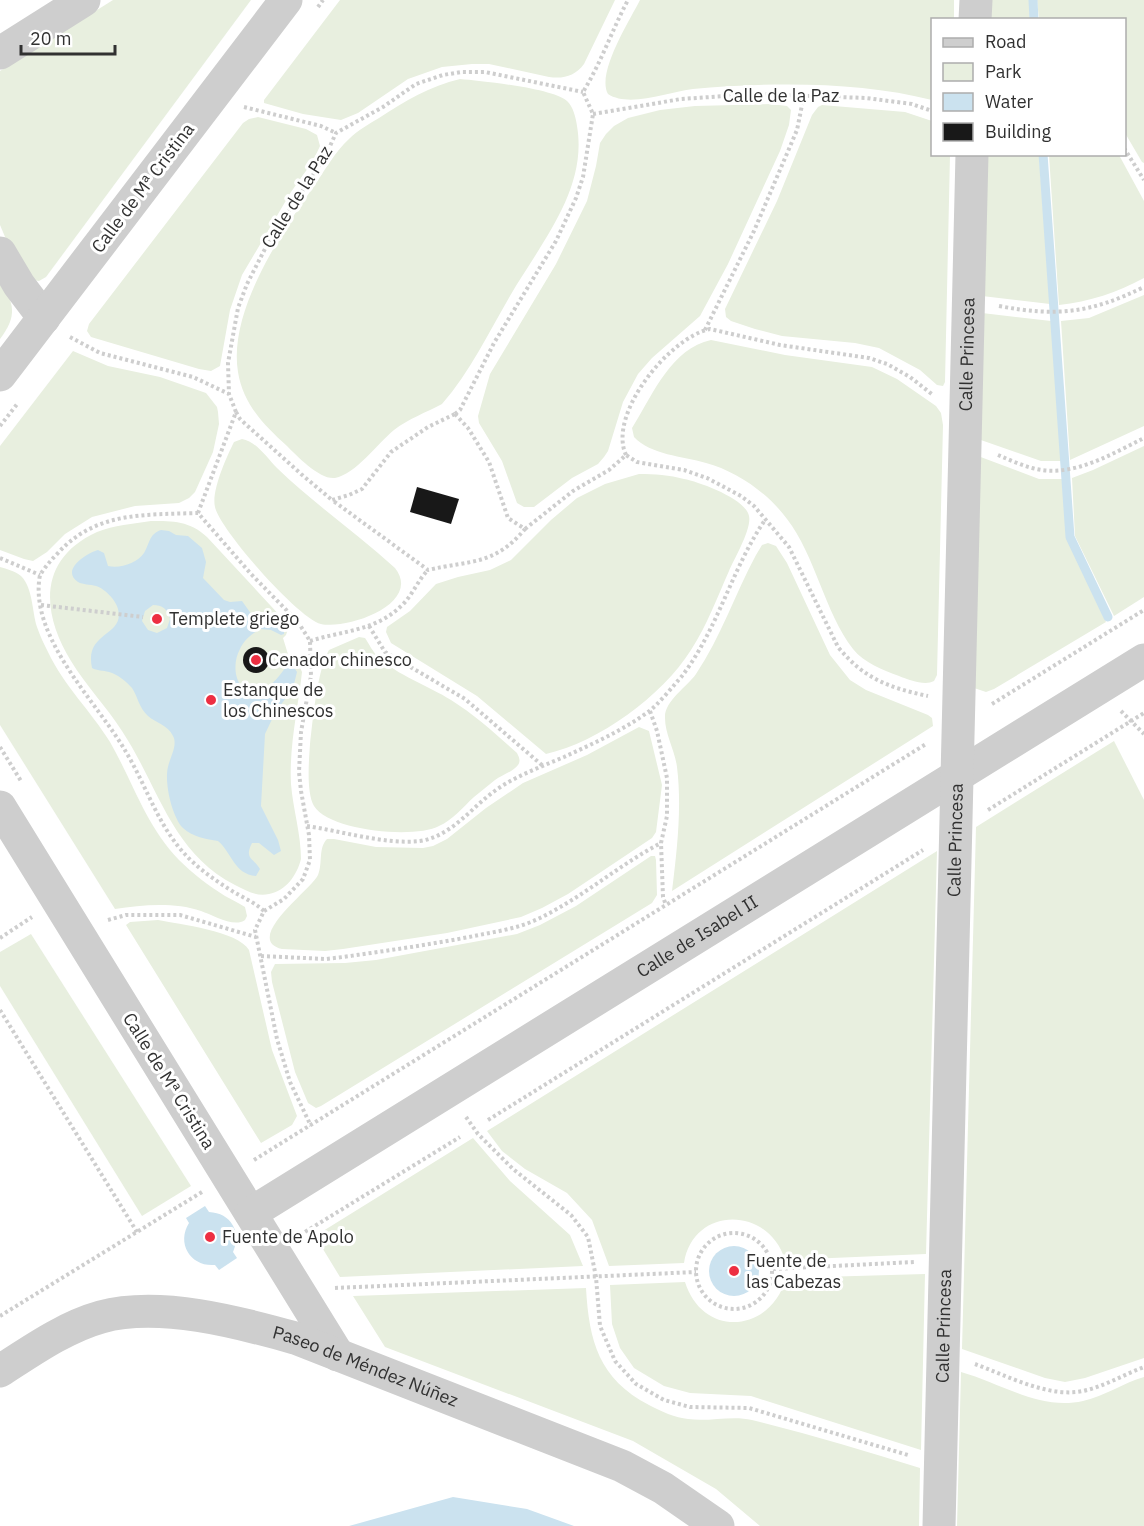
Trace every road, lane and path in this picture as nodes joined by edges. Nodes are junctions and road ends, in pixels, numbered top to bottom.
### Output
1 (84, 0) edge
2 (286, 0) edge
3 (628, 0) edge
4 (976, 0) edge
5 (975, 18) edge
6 (0, 53) edge
7 (583, 92) junction
8 (214, 94) junction
9 (804, 95) junction
10 (931, 110) edge
11 (593, 114) junction
12 (336, 133) junction
13 (1126, 150) edge
14 (972, 156) edge
15 (1144, 180) edge
16 (0, 253) edge
17 (1144, 287) edge
18 (968, 303) junction
19 (44, 318) junction
20 (704, 330) junction
21 (0, 375) edge
22 (230, 394) junction
23 (236, 412) junction
24 (455, 414) junction
25 (965, 427) junction
26 (1144, 438) edge
27 (626, 455) junction
28 (332, 500) junction
29 (198, 513) junction
30 (765, 520) junction
31 (525, 529) junction
32 (0, 558) edge
33 (428, 570) junction
34 (40, 575) junction
35 (41, 605) junction
36 (1144, 610) edge
37 (143, 616) dead end
38 (369, 626) junction
39 (310, 641) junction
40 (1144, 660) edge
41 (650, 711) junction
42 (1144, 713) edge
43 (958, 714) junction
44 (543, 765) junction
45 (957, 776) junction
46 (0, 807) edge
47 (307, 826) junction
48 (956, 830) junction
49 (661, 843) junction
50 (666, 905) junction
51 (264, 911) junction
52 (78, 934) junction
53 (256, 936) junction
54 (261, 956) junction
55 (0, 1010) edge
56 (447, 1092) junction
57 (488, 1120) dead end
58 (310, 1125) junction
59 (460, 1137) dead end
60 (228, 1176) junction
61 (251, 1213) junction
62 (137, 1232) junction
63 (274, 1252) junction
64 (945, 1261) junction
65 (773, 1269) junction
66 (696, 1272) junction
67 (596, 1277) junction
68 (298, 1290) junction
69 (0, 1316) edge
70 (338, 1355) junction
71 (943, 1356) junction
72 (1144, 1367) edge
73 (0, 1371) edge
74 (940, 1464) junction
75 (718, 1526) edge
76 (939, 1526) edge

1 - 6 lane
2 - 8 lane, Calle de Mª Cristina
3 - 7 path
4 - 5 lane
7 - 11 path
7 - 12 path, Calle de la Paz
8 - 12 path
8 - 19 lane, Calle de Mª Cristina
9 - 10 path, Calle de la Paz
9 - 11 path, Calle de la Paz
9 - 20 path
11 - 24 path
12 - 22 path, Calle de la Paz
13 - 15 path
14 - 18 lane, Calle Princesa
16 - 19 lane
17 - 18 path
18 - 25 lane, Calle Princesa
19 - 21 lane, Calle de Mª Cristina
19 - 22 path
20 - 25 path
20 - 27 path
22 - 23 path, Calle de la Paz
23 - 28 path
23 - 29 path
24 - 28 path
24 - 31 path
25 - 26 path
25 - 43 lane, Calle Princesa
27 - 30 path
27 - 31 path
28 - 33 path
29 - 34 path
29 - 39 path
30 - 41 path
30 - 43 path
31 - 33 path
32 - 34 path
33 - 38 path
34 - 35 path
35 - 37 path
35 - 51 path
36 - 43 path
38 - 39 path
38 - 44 path
39 - 47 path
40 - 45 lane, Calle de Isabel II
41 - 44 path
41 - 49 path
42 - 48 path
43 - 45 lane, Calle Princesa
43 - 50 path
44 - 47 path
45 - 48 lane, Calle Princesa
45 - 56 lane, Calle de Isabel II
46 - 52 lane, Calle de Mª Cristina
47 - 51 path
48 - 57 path
48 - 64 lane, Calle Princesa
49 - 50 path
49 - 54 path
50 - 58 path
51 - 53 path
52 - 53 path
52 - 60 lane, Calle de Mª Cristina
53 - 54 path
54 - 58 path
55 - 62 path
56 - 61 lane, Calle de Isabel II
56 - 67 path
58 - 60 path
59 - 63 path
60 - 61 lane, Calle de Mª Cristina
60 - 62 path
61 - 63 lane, Calle de Mª Cristina
62 - 69 path
63 - 68 lane, Calle de Mª Cristina
64 - 65 path
64 - 71 lane, Calle Princesa
65 - 66 path
65 - 66 path
66 - 67 path
67 - 68 path
67 - 74 path
68 - 70 lane, Calle de Mª Cristina
70 - 73 lane, Paseo de Méndez Núñez
70 - 75 lane, Paseo de Méndez Núñez
71 - 72 path
71 - 74 lane, Calle Princesa
74 - 76 lane, Calle Princesa

